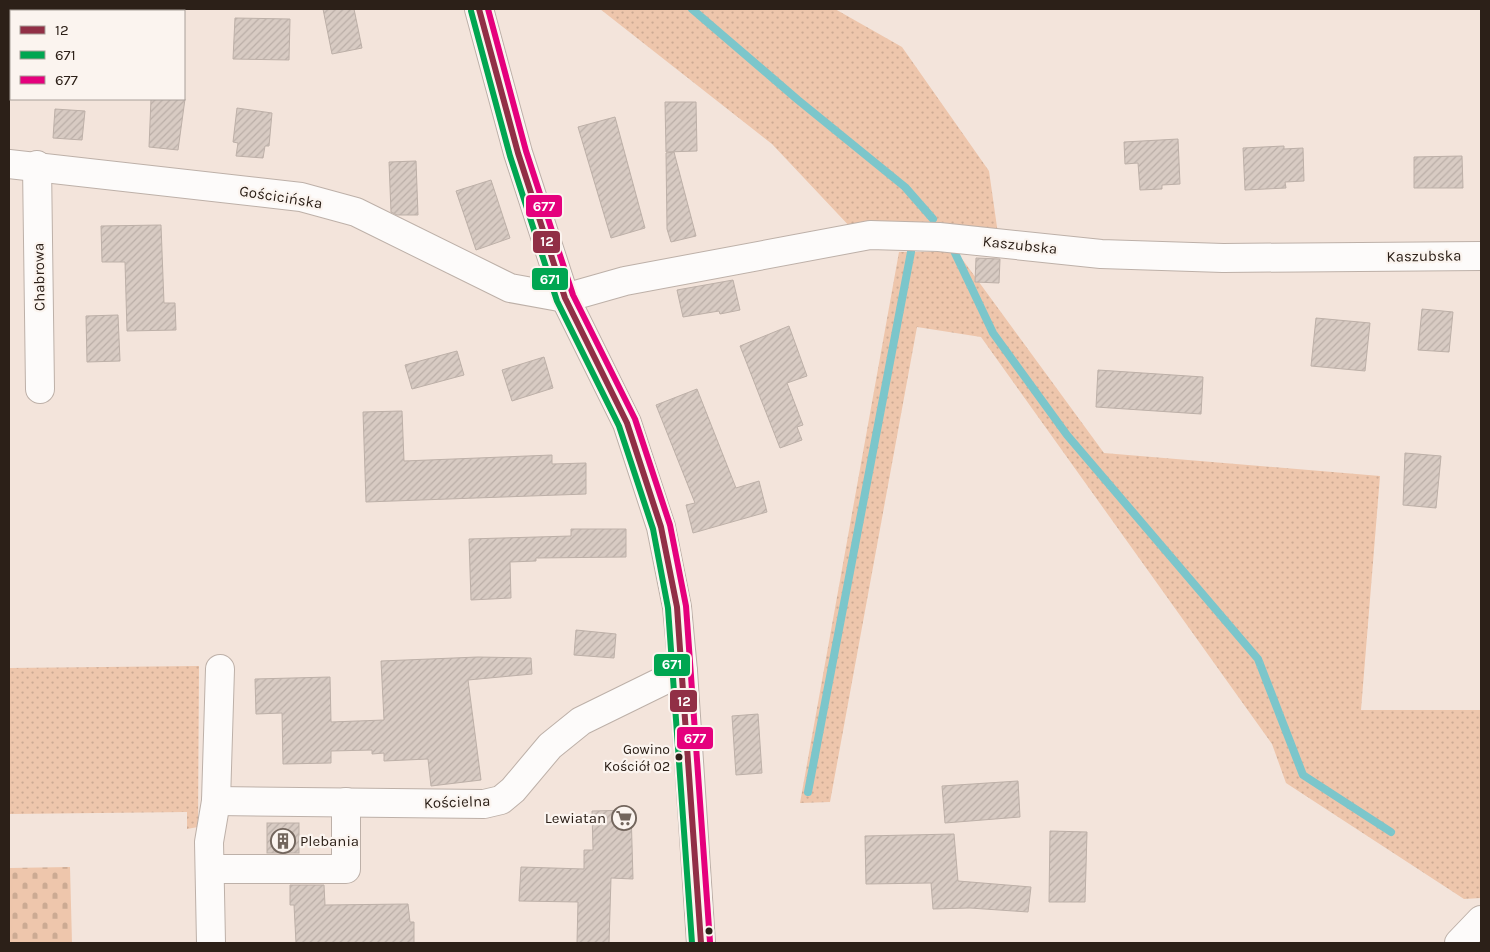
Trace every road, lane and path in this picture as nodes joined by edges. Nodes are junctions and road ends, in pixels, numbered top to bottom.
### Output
1 (478, 9) edge
2 (9, 164) edge
3 (37, 166) junction
4 (1481, 256) edge
5 (565, 298) junction
6 (40, 389) dead end
7 (220, 669) dead end
8 (683, 671) junction
9 (216, 801) junction
10 (346, 802) junction
11 (210, 869) junction
12 (1481, 920) edge
13 (211, 943) edge
14 (701, 943) edge
15 (1459, 943) edge

1 - 5 street
2 - 3 street, Gościcińska
3 - 5 street, Gościcińska
3 - 6 street, Chabrowa
4 - 5 street, Kaszubska
5 - 8 street
7 - 9 street
8 - 10 street, Kościelna
8 - 14 street
9 - 10 street, Kościelna
9 - 11 street
10 - 11 street
11 - 13 street
12 - 15 street

